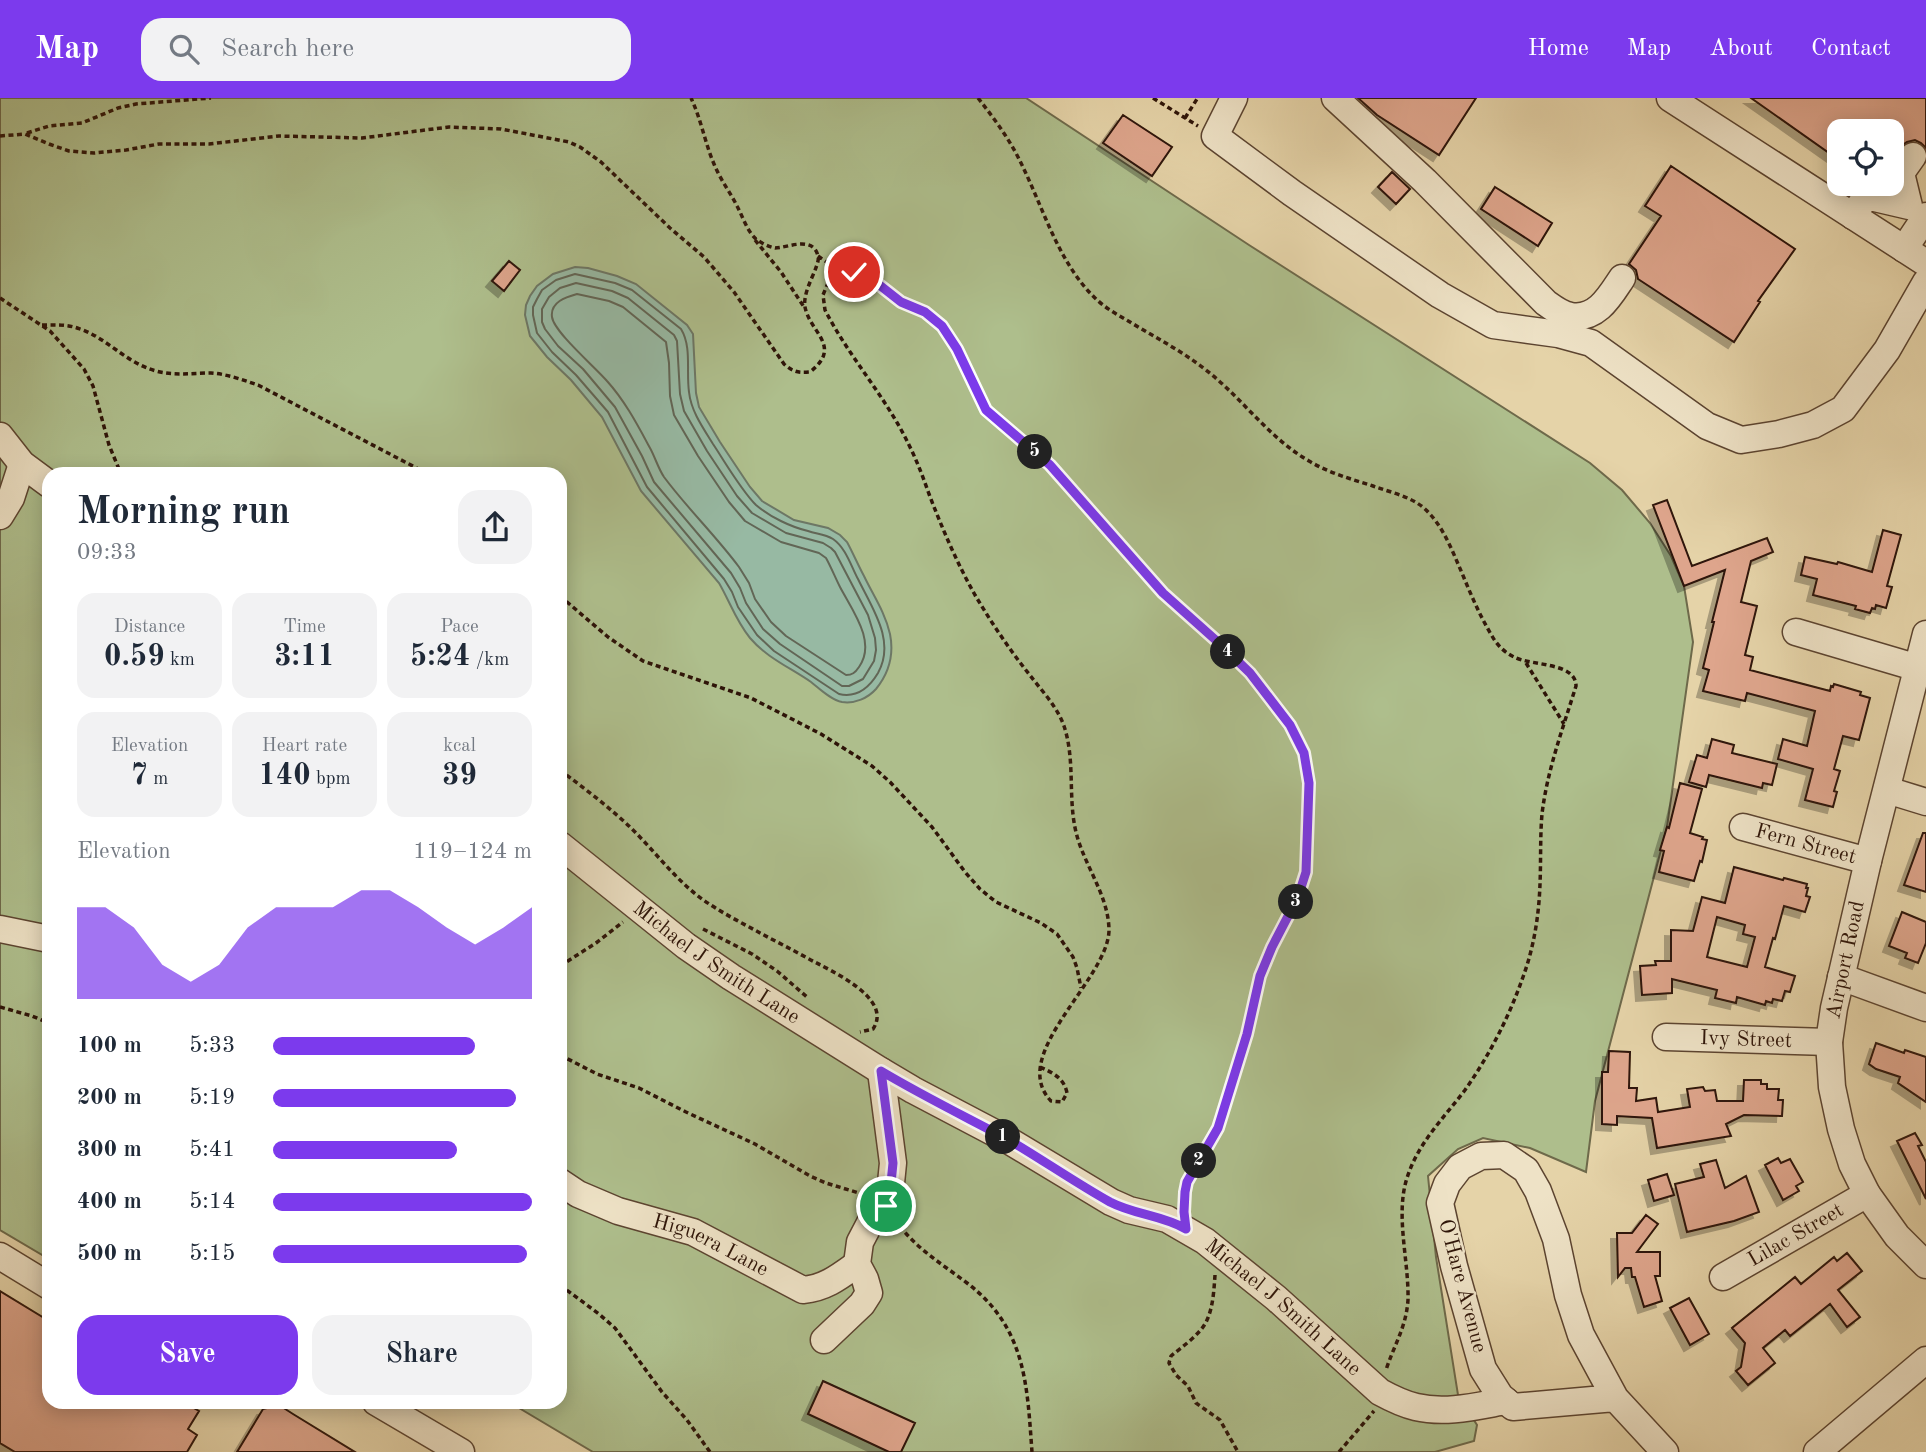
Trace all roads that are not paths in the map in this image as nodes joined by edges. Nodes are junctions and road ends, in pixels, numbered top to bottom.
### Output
1 (1234, 98) edge
2 (1335, 98) edge
3 (1675, 99) edge
4 (1921, 146) edge
5 (1917, 211) edge
6 (1853, 216) junction
7 (1915, 256) edge
8 (1622, 278) dead end
9 (1926, 282) edge
10 (0, 436) edge
11 (22, 464) junction
12 (42, 479) edge
13 (0, 516) edge
14 (1796, 632) dead end
15 (1926, 634) edge
16 (1918, 668) junction
17 (1887, 790) junction
18 (1926, 802) edge
19 (1743, 827) dead end
20 (567, 851) edge
21 (1868, 861) junction
22 (0, 929) edge
23 (42, 938) edge
24 (1841, 977) junction
25 (1926, 1008) edge
26 (1665, 1037) dead end
27 (1829, 1042) junction
28 (881, 1071) junction
29 (567, 1187) edge
30 (1867, 1194) junction
31 (0, 1256) edge
32 (857, 1264) junction
33 (1926, 1265) edge
34 (1723, 1276) dead end
35 (42, 1282) edge
36 (824, 1340) dead end
37 (1923, 1370) edge
38 (1615, 1398) junction
39 (1506, 1401) junction
40 (388, 1409) edge
41 (461, 1452) edge
42 (1665, 1452) edge
43 (1817, 1452) edge

1 - 9 street
2 - 8 street
3 - 6 street
4 - 5 street
5 - 6 street
5 - 7 street
6 - 7 street
10 - 11 street
11 - 12 street
11 - 13 street
14 - 16 street
15 - 16 street, Airport Road
16 - 17 street, Airport Road
17 - 18 street
17 - 21 street, Airport Road
19 - 21 street, Fern Street
20 - 28 street, Michael J Smith Lane
21 - 24 street, Airport Road
22 - 23 street
24 - 25 street
24 - 27 street, Airport Road
26 - 27 street, Ivy Street
27 - 30 street, Airport Road
28 - 32 street
28 - 39 street, Michael J Smith Lane
29 - 32 street, Higuera Lane
30 - 33 street, Airport Road
30 - 34 street, Lilac Street
31 - 35 street
32 - 36 street
37 - 43 street
38 - 39 street
38 - 39 street, O'Hare Avenue
38 - 42 street, O'Hare Avenue
40 - 41 street

